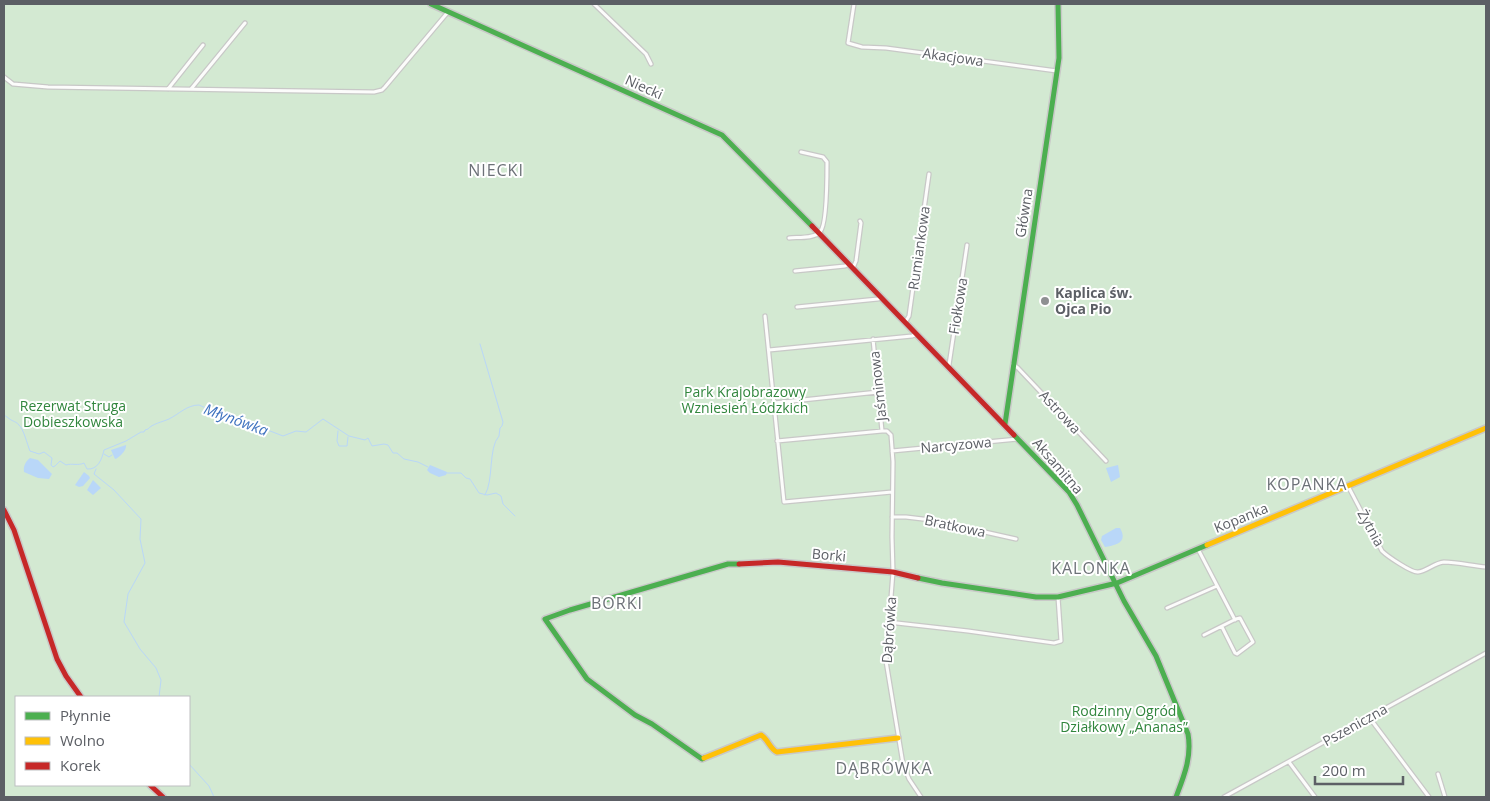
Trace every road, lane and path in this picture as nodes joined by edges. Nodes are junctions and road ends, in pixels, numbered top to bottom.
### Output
1 (431, 4) edge
2 (594, 4) edge
3 (854, 4) edge
4 (1058, 4) edge
5 (448, 12) junction
6 (245, 23) dead end
7 (203, 45) dead end
8 (651, 64) dead end
9 (1058, 72) junction
10 (4, 77) edge
11 (167, 89) junction
12 (190, 90) junction
13 (801, 152) dead end
14 (929, 174) dead end
15 (860, 221) dead end
16 (819, 233) junction
17 (789, 238) dead end
18 (967, 245) dead end
19 (851, 266) junction
20 (795, 271) dead end
21 (881, 297) junction
22 (797, 307) dead end
23 (765, 316) dead end
24 (905, 322) junction
25 (917, 334) junction
26 (873, 340) junction
27 (769, 350) junction
28 (1013, 364) junction
29 (949, 366) junction
30 (878, 392) junction
31 (774, 403) junction
32 (1005, 424) junction
33 (1486, 428) edge
34 (882, 431) junction
35 (1019, 439) junction
36 (777, 441) junction
37 (892, 452) junction
38 (1106, 461) dead end
39 (1348, 486) junction
40 (892, 492) junction
41 (4, 510) edge
42 (892, 517) junction
43 (1016, 539) dead end
44 (1197, 548) junction
45 (1486, 567) edge
46 (893, 572) junction
47 (1116, 583) junction
48 (1217, 586) junction
49 (1058, 597) junction
50 (1167, 608) dead end
51 (1235, 620) junction
52 (888, 622) junction
53 (1222, 626) junction
54 (1204, 635) dead end
55 (1486, 653) edge
56 (80, 696) edge
57 (1369, 718) junction
58 (898, 738) junction
59 (1289, 762) junction
60 (1438, 774) dead end
61 (151, 786) edge
62 (163, 797) edge
63 (921, 797) edge
64 (1176, 797) edge
65 (1224, 797) edge
66 (1315, 797) edge
67 (1429, 797) edge
68 (1445, 797) edge

1 - 5 street, Niecki
2 - 8 street
3 - 9 street, Akacjowa
4 - 9 street, Główna
5 - 12 street
5 - 16 street, Niecki
6 - 12 street
7 - 11 street
9 - 28 street, Główna
10 - 11 street
11 - 12 street
13 - 16 street
14 - 24 street, Rumiankowa
15 - 19 street
16 - 17 street
16 - 19 street, Aksamitna
18 - 29 street, Fiołkowa
19 - 20 street
19 - 21 street, Aksamitna
21 - 22 street
21 - 24 street, Aksamitna
23 - 27 street
24 - 25 street, Aksamitna
25 - 26 street
25 - 29 street, Aksamitna
26 - 27 street
26 - 30 street, Jaśminowa
27 - 31 street
28 - 32 street, Główna
28 - 38 street, Astrowa
29 - 32 street, Aksamitna
30 - 31 street
30 - 34 street, Jaśminowa
31 - 36 street
32 - 35 street, Aksamitna
33 - 39 street, Kopanka
34 - 36 street
34 - 37 street, Jaśminowa
35 - 37 street, Narcyzowa
35 - 47 street, Aksamitna
36 - 40 street
37 - 40 street, Jaśminowa
39 - 44 street, Kopanka
39 - 45 street, Żytnia
40 - 42 street, Jaśminowa
41 - 56 street
42 - 43 street, Bratkowa
42 - 46 street, Dąbrówka
44 - 47 street, Kopanka
44 - 48 street
46 - 49 street, Borki
46 - 52 street, Dąbrówka
46 - 58 street, Borki
47 - 49 street, Borki
47 - 64 street, Aksamitna
48 - 50 street
48 - 51 street
49 - 52 street
51 - 53 street
51 - 53 street
52 - 58 street, Dąbrówka
53 - 54 street
55 - 57 street, Pszeniczna
57 - 59 street, Pszeniczna
57 - 67 street
58 - 63 street, Dąbrówka
59 - 65 street, Pszeniczna
59 - 66 street
60 - 68 street
61 - 62 street

